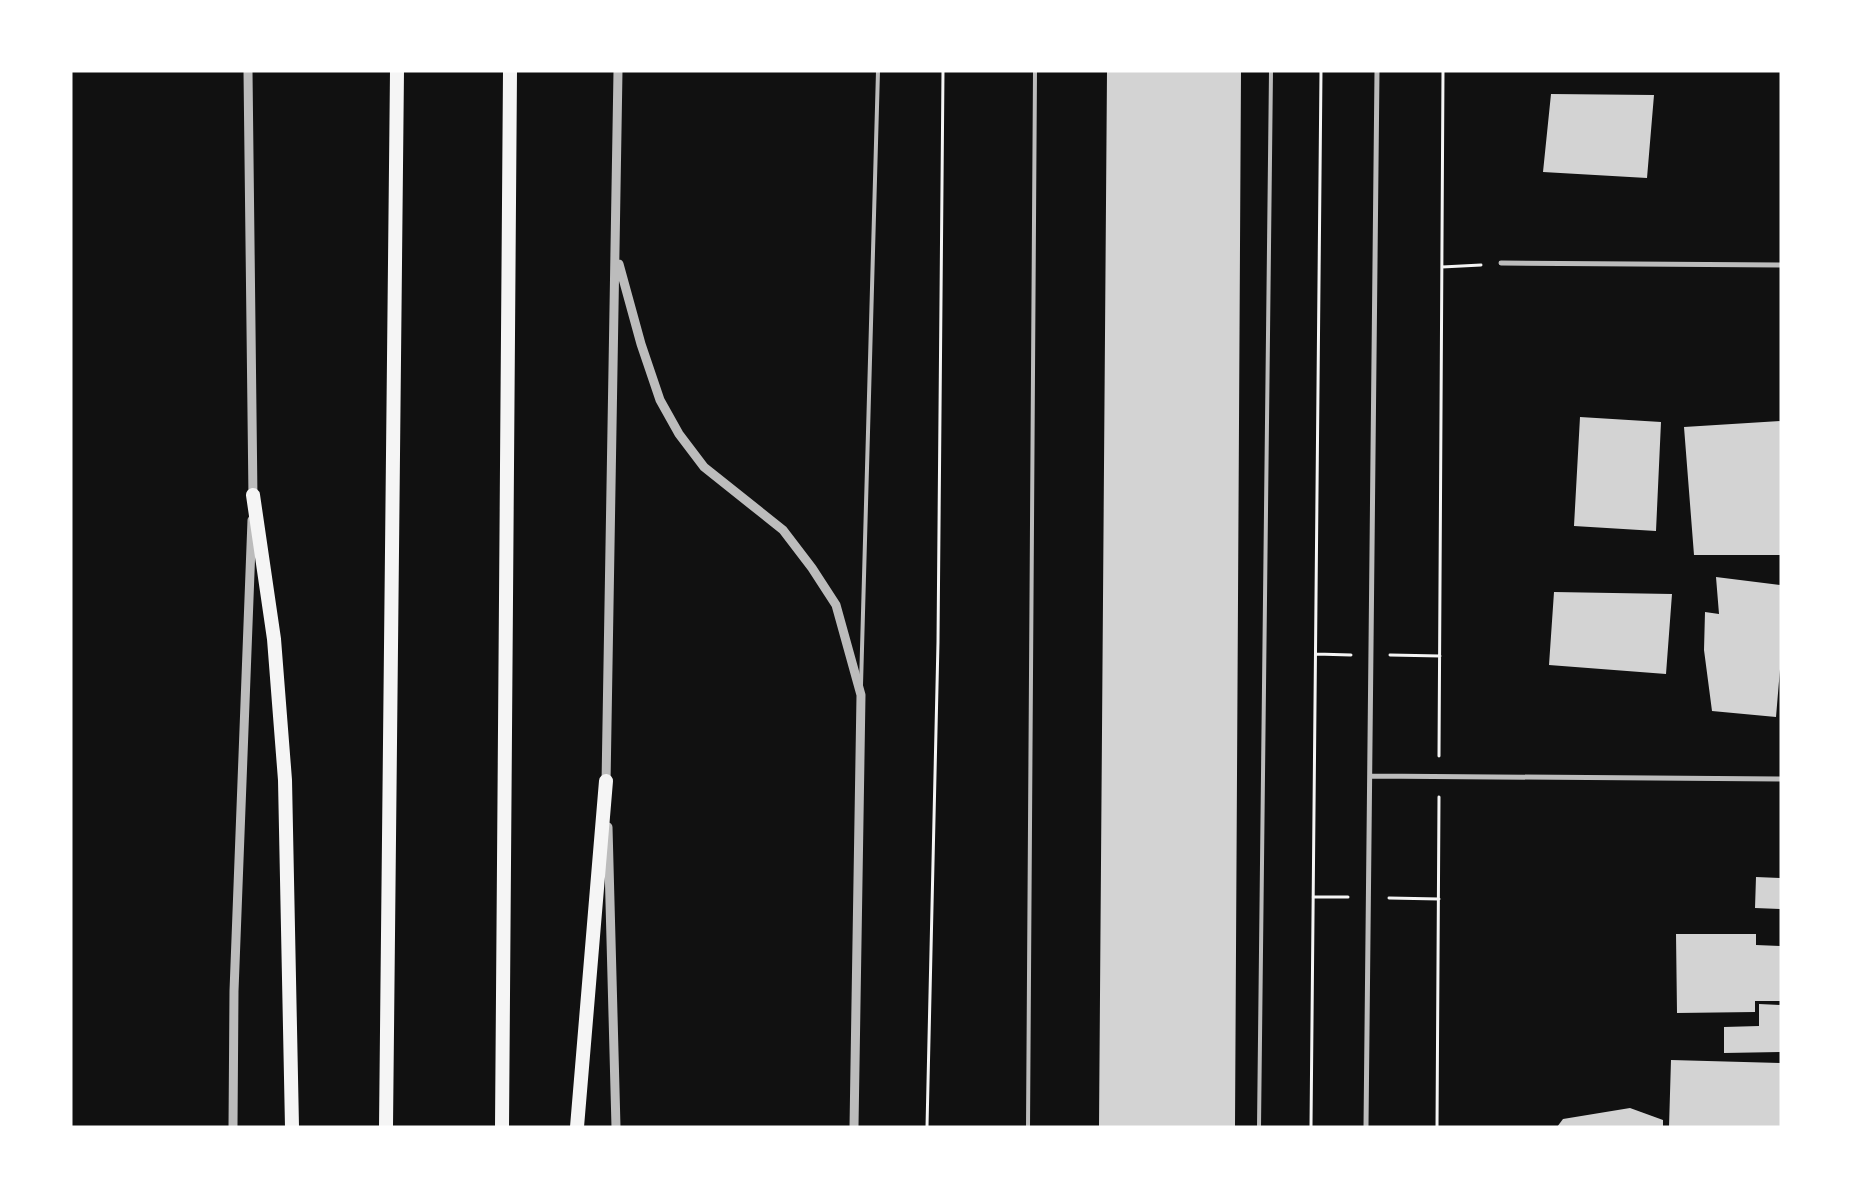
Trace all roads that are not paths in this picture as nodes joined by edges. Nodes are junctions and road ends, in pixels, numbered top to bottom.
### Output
1 (248, 71) edge
2 (397, 71) edge
3 (510, 71) edge
4 (618, 71) edge
5 (878, 71) edge
6 (1035, 71) edge
7 (1271, 71) edge
8 (1376, 71) edge
9 (616, 254) junction
10 (1501, 263) road end
11 (1781, 265) edge
12 (253, 496) junction
13 (861, 695) junction
14 (1371, 776) junction
15 (1781, 779) edge
16 (606, 781) junction
17 (233, 1127) edge
18 (292, 1127) edge
19 (386, 1127) edge
20 (502, 1127) edge
21 (577, 1127) edge
22 (616, 1127) edge
23 (854, 1127) edge
24 (1028, 1127) edge
25 (1259, 1127) edge
26 (1366, 1127) edge

1 - 12 street
2 - 19 highway
3 - 20 highway
4 - 9 street
5 - 13 lane
6 - 24 lane
7 - 25 lane
8 - 14 street
9 - 13 street
9 - 16 street
10 - 11 street
12 - 17 street
12 - 18 highway
13 - 23 street
14 - 15 street
14 - 26 street
16 - 21 highway
16 - 22 street

